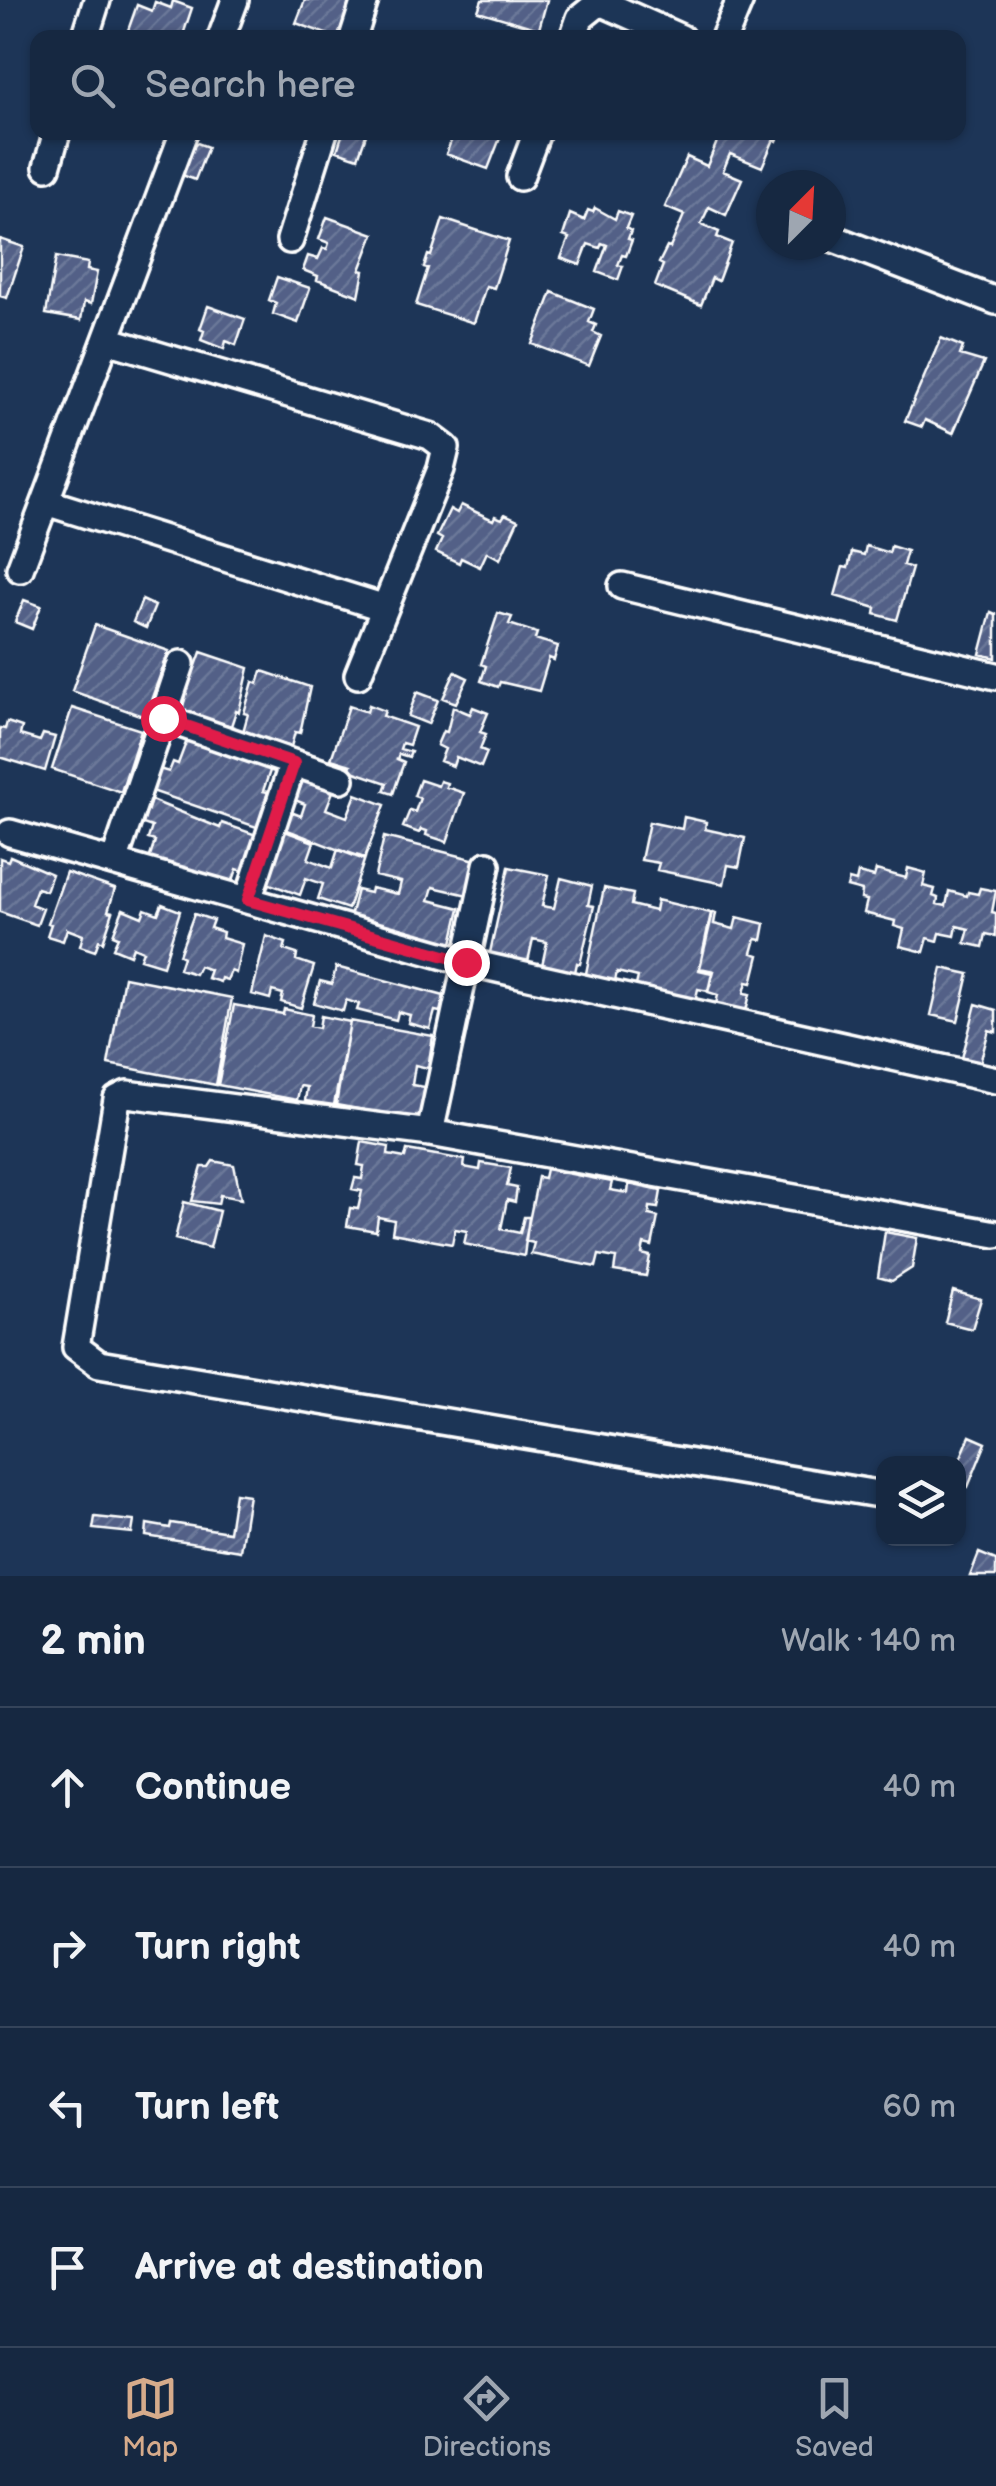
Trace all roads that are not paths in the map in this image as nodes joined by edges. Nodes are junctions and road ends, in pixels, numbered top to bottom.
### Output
1 (96, 0) edge
2 (235, 0) edge
3 (365, 0) edge
4 (740, 0) edge
5 (88, 30) edge
6 (223, 30) edge
7 (356, 30) edge
8 (575, 30) edge
9 (663, 30) edge
10 (727, 30) edge
11 (55, 140) edge
12 (181, 140) edge
13 (321, 140) edge
14 (534, 140) edge
15 (47, 167) dead end
16 (520, 177) dead end
17 (290, 240) dead end
18 (846, 243) edge
19 (996, 301) edge
20 (107, 340) junction
21 (46, 502) junction
22 (20, 570) dead end
23 (622, 586) dead end
24 (385, 608) junction
25 (181, 664) dead end
26 (358, 674) dead end
27 (996, 676) edge
28 (163, 718) junction
29 (294, 763) junction
30 (341, 779) dead end
31 (10, 833) dead end
32 (114, 862) junction
33 (487, 864) dead end
34 (248, 900) junction
35 (466, 962) junction
36 (996, 1080) edge
37 (430, 1133) junction
38 (996, 1234) edge
39 (876, 1493) edge

1 - 5 street
2 - 6 street
3 - 7 street
4 - 10 street
8 - 9 street
11 - 15 street
12 - 20 street
13 - 17 street
14 - 16 street
18 - 19 street
20 - 21 street
20 - 24 street
21 - 22 street
21 - 24 street
23 - 27 street
24 - 26 street
25 - 28 street
28 - 29 street
28 - 32 street
29 - 30 street
29 - 34 street
31 - 32 street
32 - 34 street
33 - 35 street
34 - 35 street
35 - 36 street
35 - 37 street
37 - 38 street
37 - 39 street

